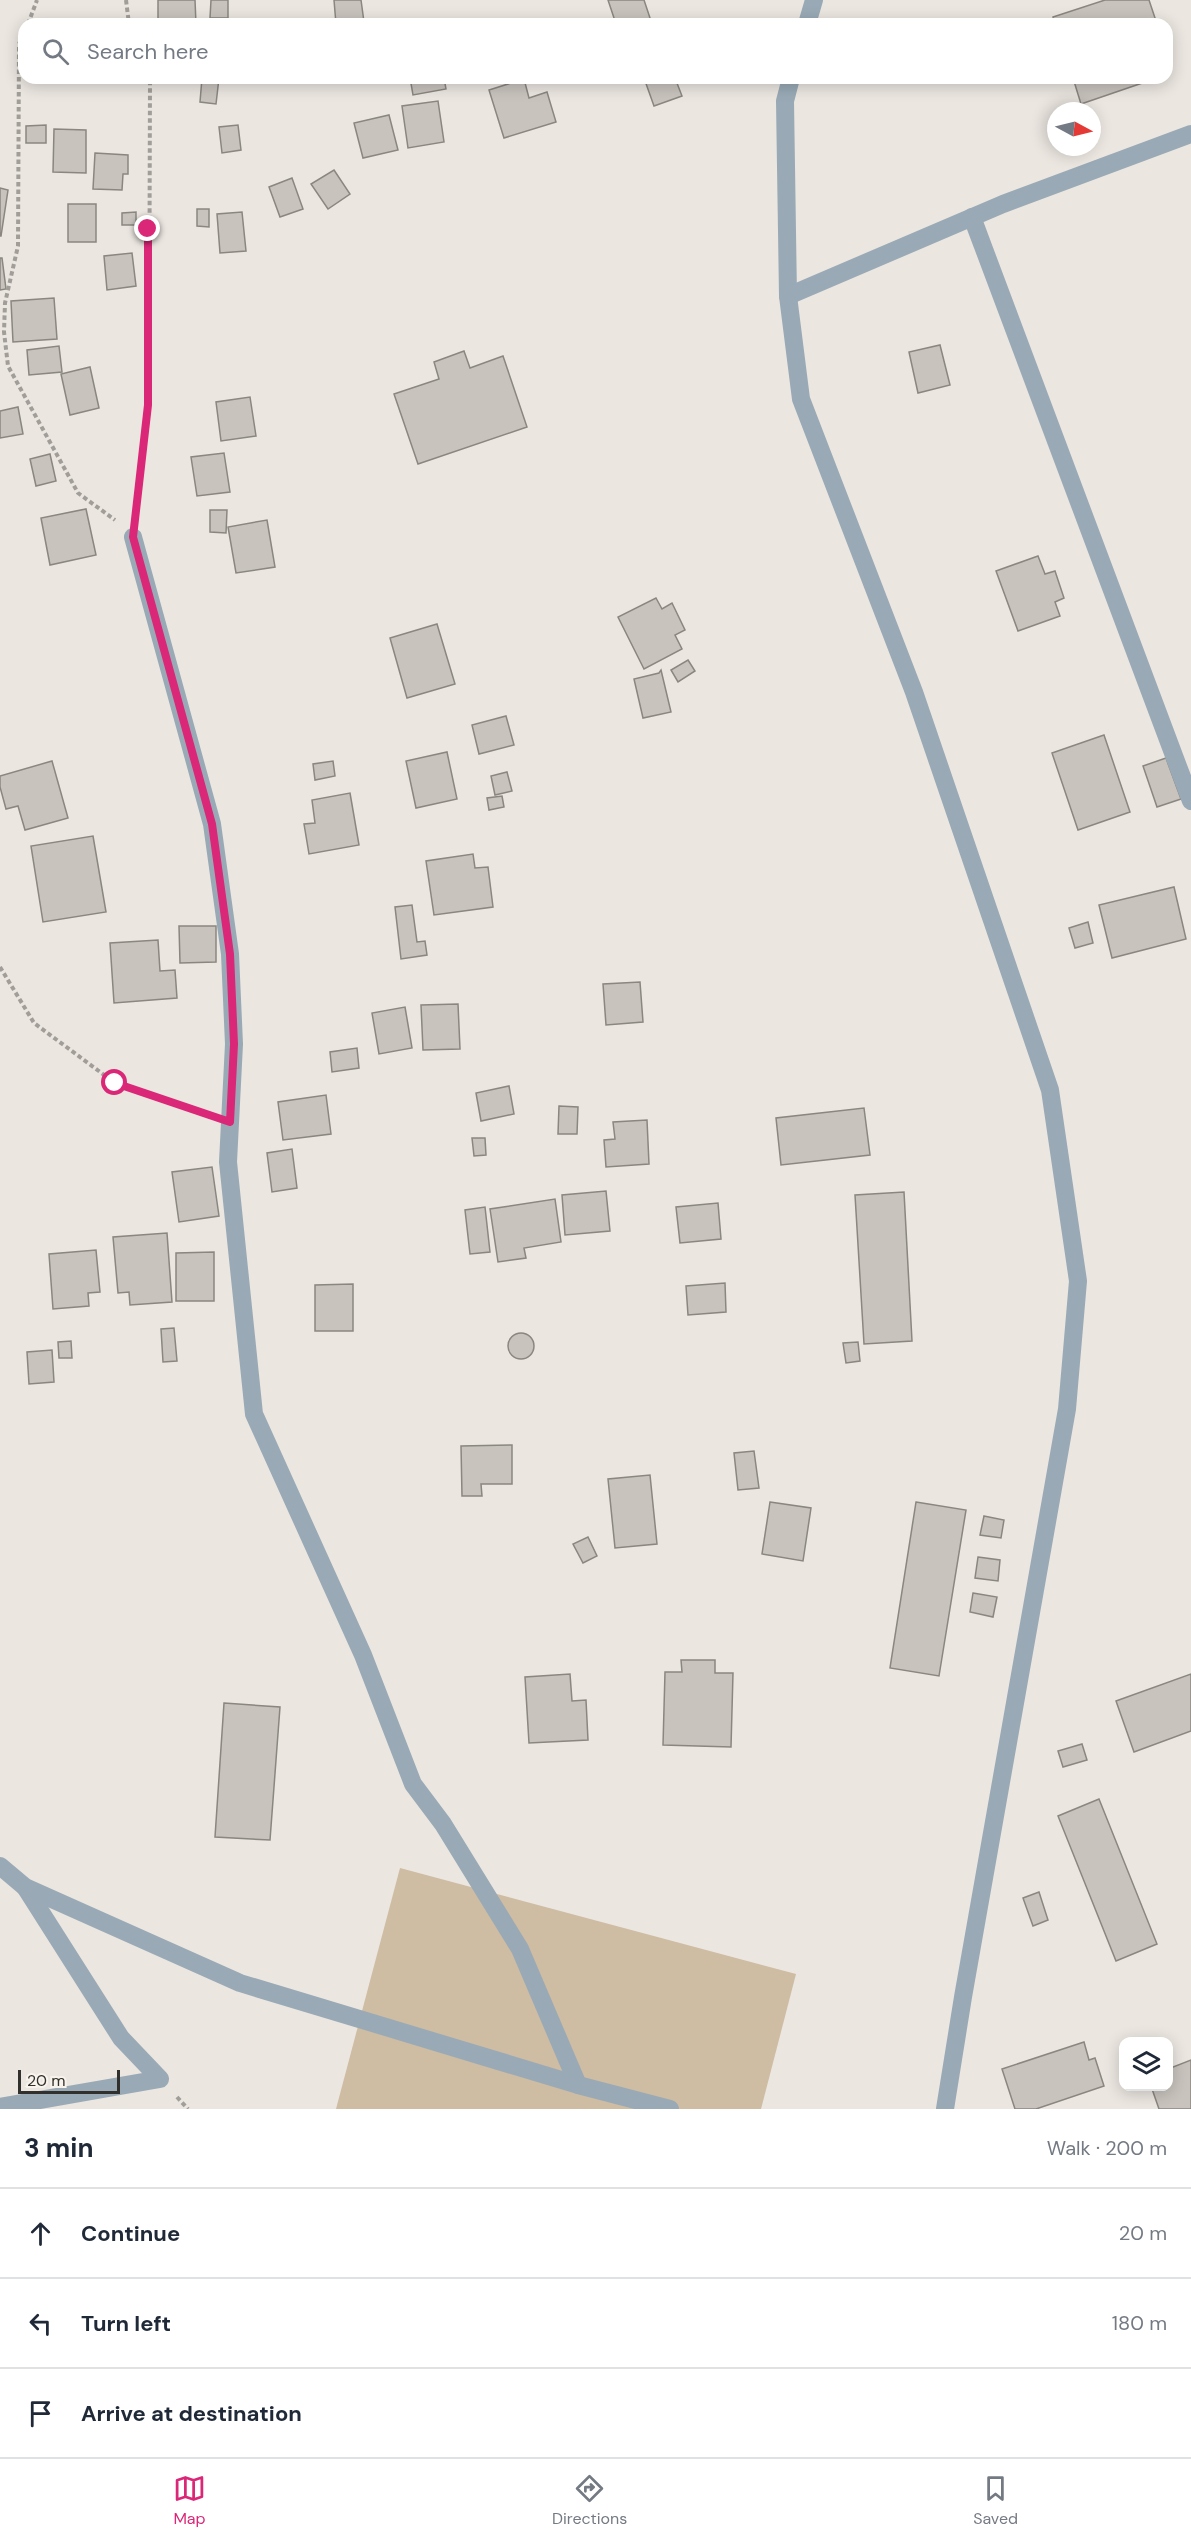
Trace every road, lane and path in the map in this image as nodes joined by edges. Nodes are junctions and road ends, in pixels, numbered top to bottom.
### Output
1 (37, 0) edge
2 (126, 0) edge
3 (814, 0) edge
4 (30, 18) edge
5 (128, 18) edge
6 (809, 18) edge
7 (19, 84) edge
8 (150, 84) edge
9 (789, 84) edge
10 (1191, 134) edge
11 (972, 217) junction
12 (788, 296) junction
13 (133, 537) junction
14 (1191, 801) edge
15 (0, 966) edge
16 (230, 1122) junction
17 (0, 1866) edge
18 (26, 1887) junction
19 (578, 2085) junction
20 (0, 2106) edge
21 (670, 2109) edge
22 (945, 2109) edge

1 - 4 path
2 - 5 path
3 - 6 street
7 - 13 path
8 - 13 path
9 - 12 street
10 - 11 street
11 - 12 street
11 - 14 street
12 - 22 street
13 - 16 street
15 - 16 path
16 - 19 street
17 - 18 street
18 - 19 street
18 - 20 street
19 - 21 street

